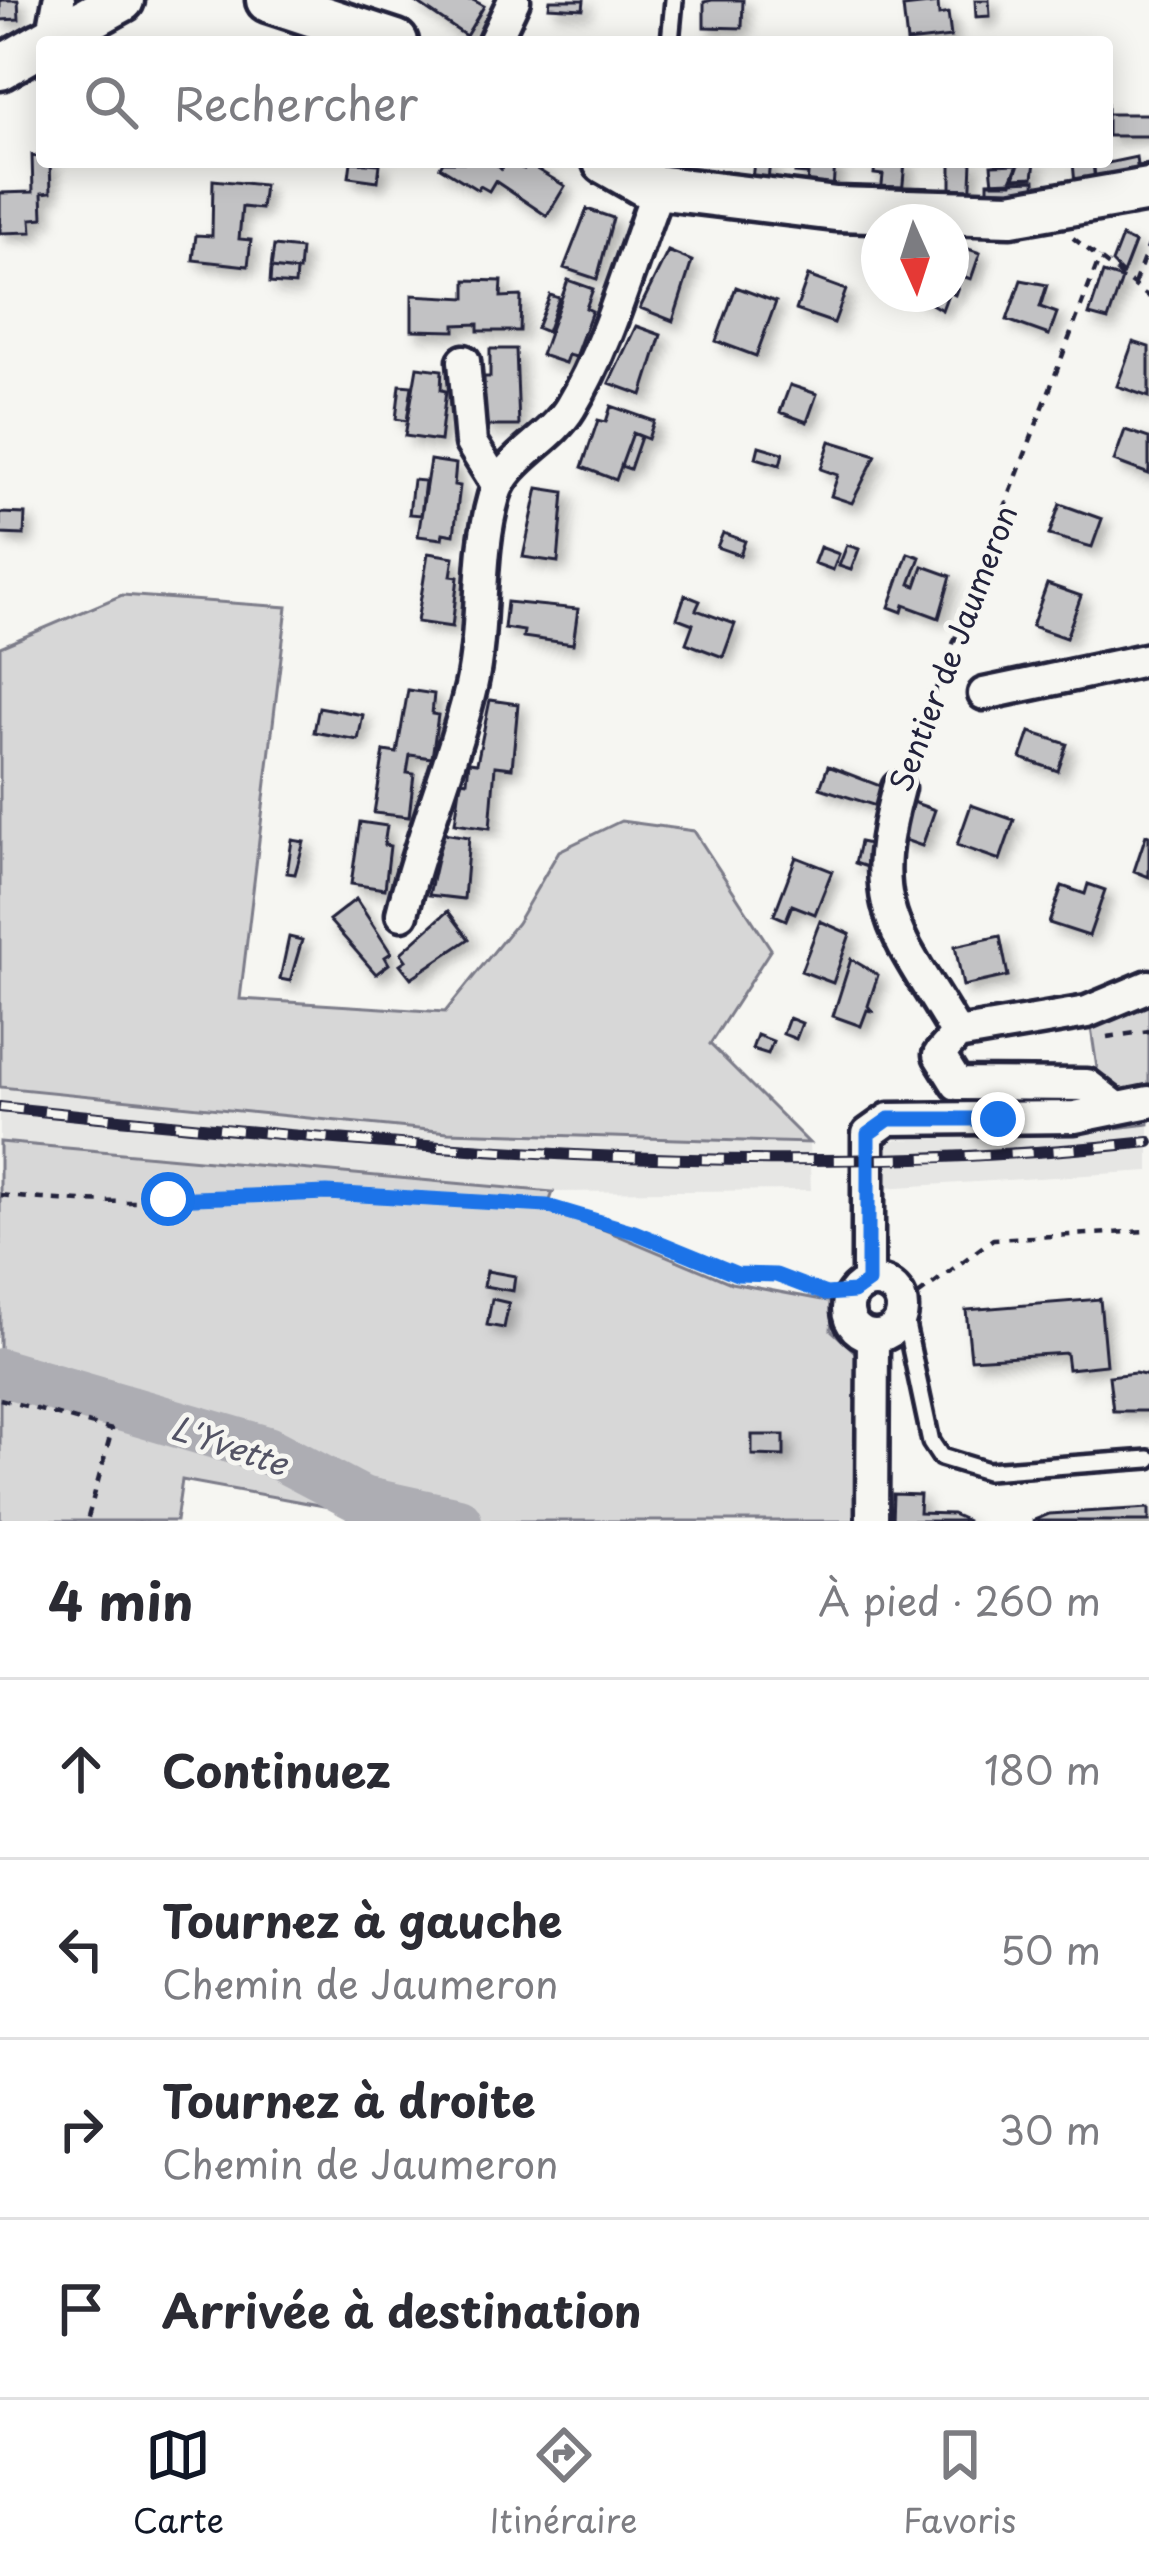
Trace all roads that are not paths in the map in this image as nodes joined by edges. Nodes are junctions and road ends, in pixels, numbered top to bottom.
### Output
1 (122, 0) edge
2 (268, 0) edge
3 (514, 0) edge
4 (674, 0) edge
5 (50, 31) edge
6 (378, 36) edge
7 (497, 36) edge
8 (671, 36) edge
9 (36, 42) edge
10 (1, 69) edge
11 (659, 175) edge
12 (1149, 190) edge
13 (464, 361) dead end
14 (498, 486) junction
15 (1149, 659) edge
16 (984, 694) dead end
17 (898, 788) road end
18 (402, 914) dead end
19 (1149, 986) edge
20 (957, 1034) junction
21 (1149, 1102) edge
22 (1117, 1108) junction
23 (861, 1287) junction
24 (902, 1305) junction
25 (873, 1337) junction
26 (1149, 1460) edge
27 (872, 1521) edge

1 - 5 street
2 - 6 street
3 - 7 street
4 - 8 lane
9 - 10 street
11 - 12 street
11 - 14 street
13 - 14 street
14 - 18 street
15 - 16 street
17 - 20 street, Sentier de Jaumeron
19 - 20 street
20 - 22 street
21 - 22 street
22 - 23 street
23 - 24 street
23 - 25 street
24 - 25 street
24 - 26 lane
25 - 27 street

